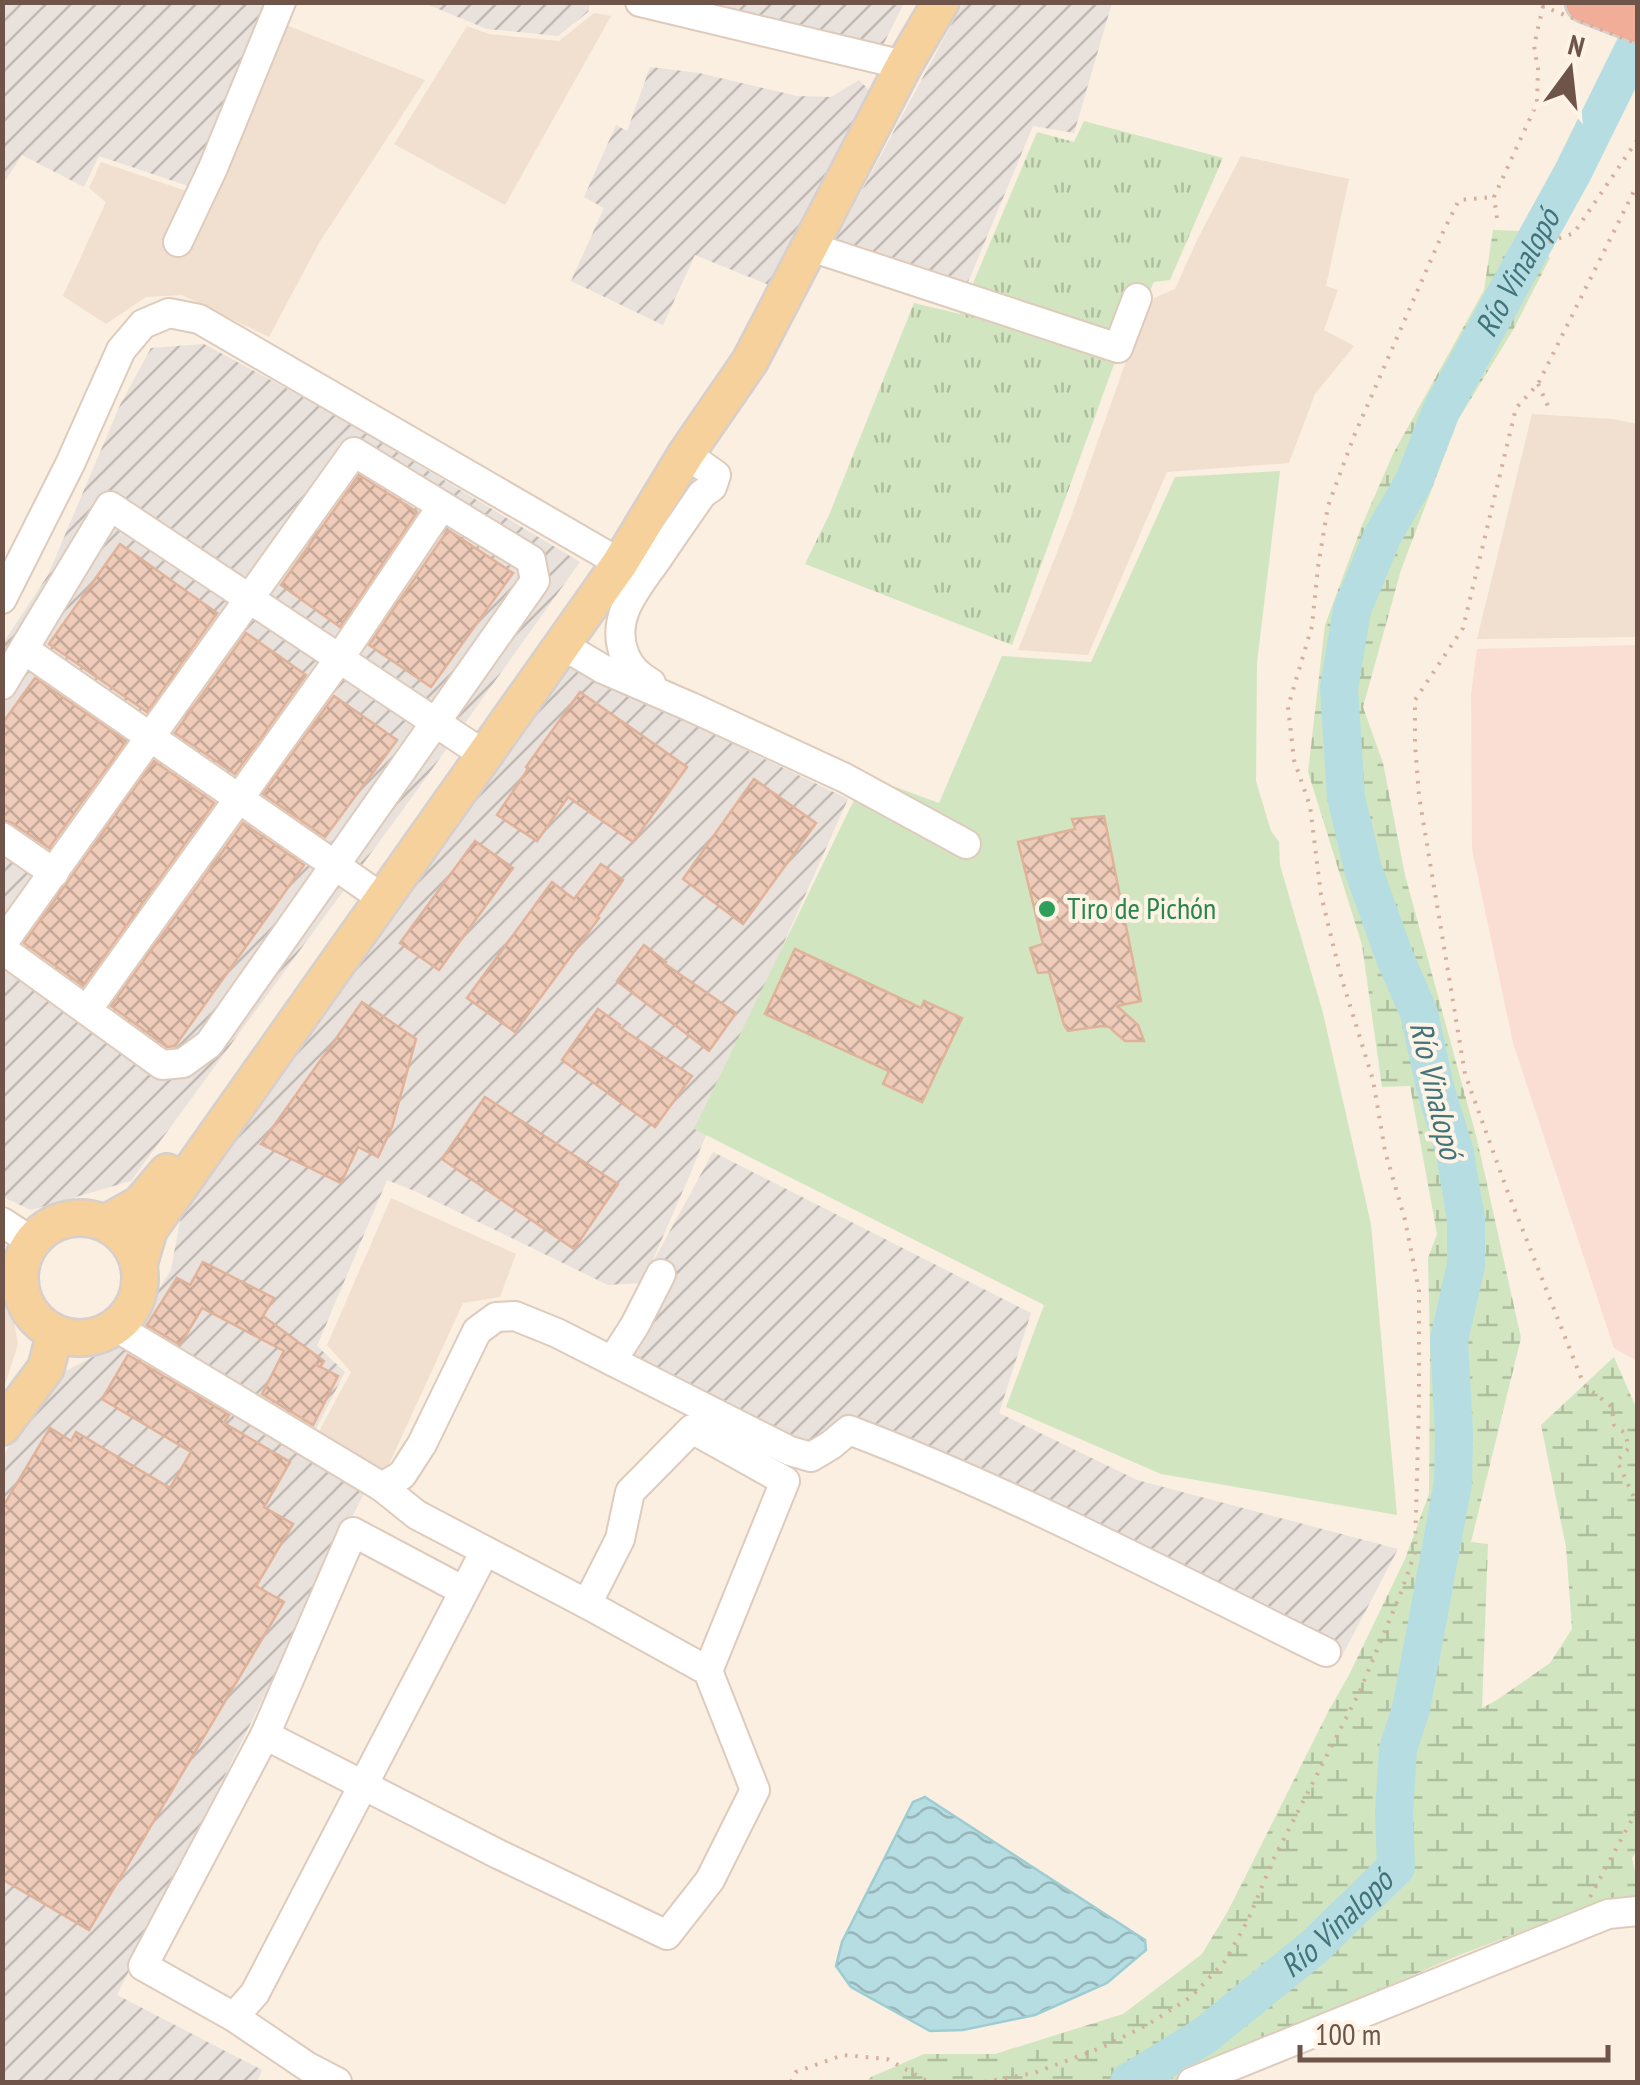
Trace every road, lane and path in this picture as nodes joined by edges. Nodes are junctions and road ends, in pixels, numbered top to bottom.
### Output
1 (281, 2) edge
2 (640, 2) edge
3 (1532, 2) edge
4 (1544, 2) edge
5 (1586, 2) edge
6 (938, 5) edge
7 (1638, 22) edge
8 (1638, 44) edge
9 (904, 65) junction
10 (1638, 139) edge
11 (1638, 182) edge
12 (1494, 197) junction
13 (1497, 218) dead end
14 (178, 242) dead end
15 (1549, 242) dead end
16 (811, 247) junction
17 (1138, 298) dead end
18 (1538, 384) junction
19 (1548, 406) dead end
20 (686, 454) junction
21 (442, 506) junction
22 (614, 559) junction
23 (2, 598) edge
24 (250, 599) junction
25 (562, 645) junction
26 (339, 659) junction
27 (12, 664) edge
28 (691, 706) junction
29 (435, 722) junction
30 (151, 738) junction
31 (471, 746) junction
32 (239, 799) junction
33 (2, 836) edge
34 (966, 844) dead end
35 (334, 866) junction
36 (54, 873) junction
37 (369, 889) junction
38 (2, 947) edge
39 (87, 1010) junction
40 (106, 1223) junction
41 (17, 1232) edge
42 (139, 1264) junction
43 (661, 1274) dead end
44 (116, 1327) junction
45 (55, 1333) junction
46 (612, 1361) junction
47 (2, 1427) edge
48 (382, 1487) junction
49 (1638, 1506) edge
50 (486, 1550) junction
51 (464, 1590) junction
52 (587, 1604) junction
53 (1326, 1652) dead end
54 (708, 1671) junction
55 (265, 1735) junction
56 (363, 1785) junction
57 (1638, 1808) edge
58 (1638, 1911) edge
59 (1574, 1928) junction
60 (234, 2017) junction
61 (337, 2082) edge
62 (791, 2082) edge
63 (929, 2082) edge
64 (984, 2082) edge
65 (1192, 2082) edge

1 - 14 street
2 - 9 street
3 - 8 path, bridge
4 - 12 path
5 - 7 highway
6 - 9 main road
9 - 16 main road
10 - 15 path
11 - 18 path
12 - 13 path
12 - 64 path
16 - 17 street
16 - 20 main road
18 - 19 path
18 - 49 path
20 - 22 main road
20 - 28 street
21 - 24 street
21 - 26 street
21 - 29 street
22 - 23 street
22 - 25 main road
22 - 31 main road
24 - 26 street
24 - 27 street
24 - 30 street
25 - 28 street
25 - 42 main road
26 - 29 street
26 - 32 street
27 - 30 street
28 - 34 street
29 - 31 street
29 - 35 street
30 - 32 street
30 - 36 street
31 - 37 main road
32 - 35 street
32 - 39 street
33 - 36 street
35 - 37 street
35 - 39 street
36 - 38 street
37 - 40 main road
38 - 39 street
40 - 41 main road
40 - 42 main road
41 - 45 main road
42 - 44 main road
43 - 46 street
44 - 45 main road
44 - 48 street
45 - 47 main road
46 - 48 street
46 - 53 street
48 - 50 street
50 - 51 street
50 - 52 street
51 - 55 street
51 - 56 street
52 - 54 street
52 - 54 street
54 - 56 street
55 - 56 street
55 - 60 street
56 - 60 street
57 - 59 path
58 - 59 street
59 - 65 street
60 - 61 street
62 - 63 path

